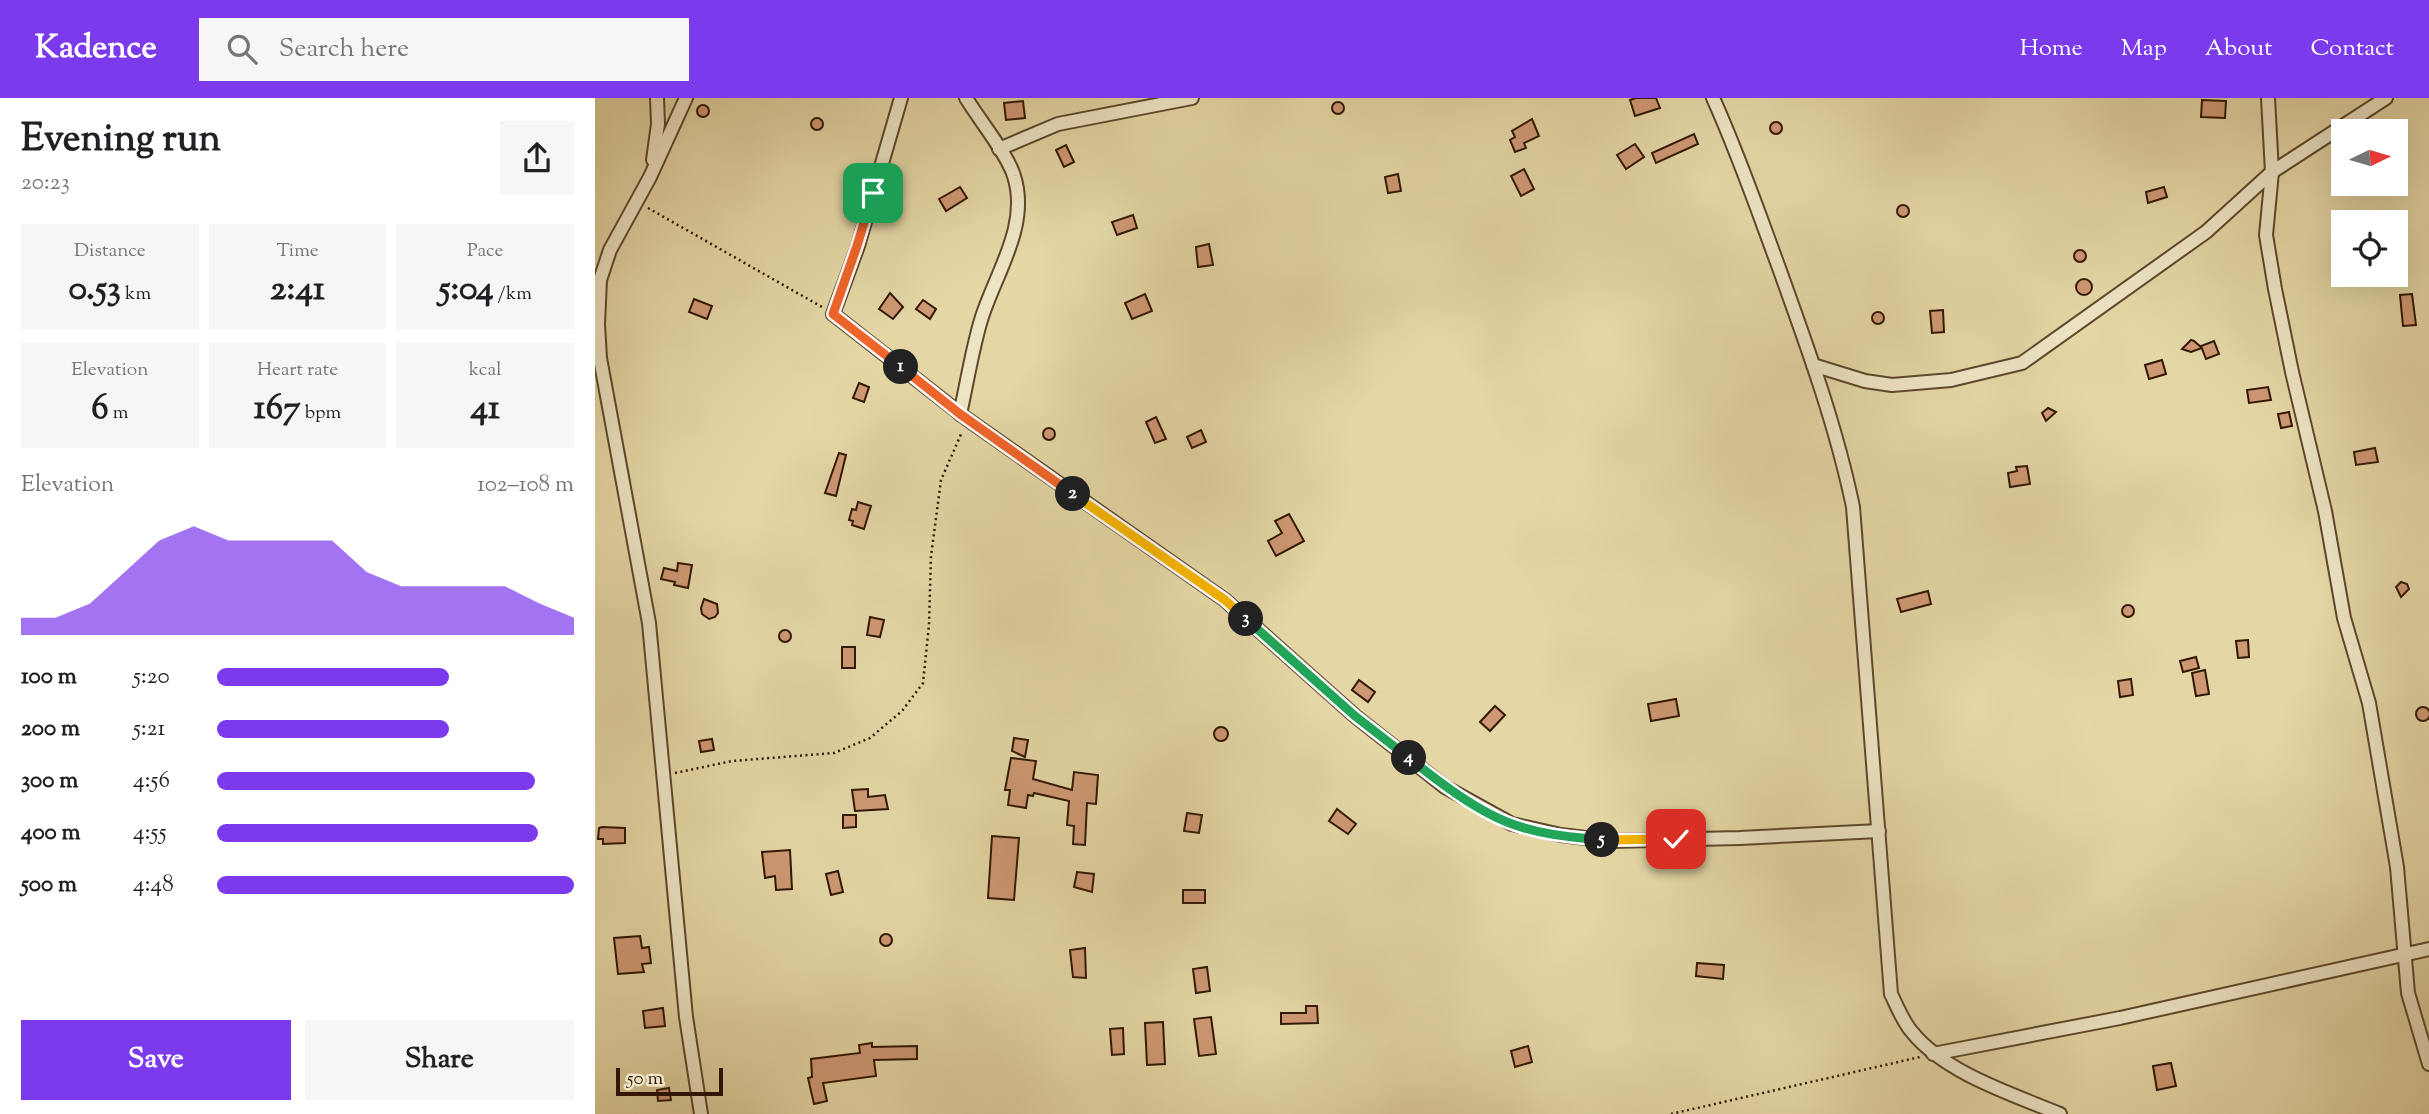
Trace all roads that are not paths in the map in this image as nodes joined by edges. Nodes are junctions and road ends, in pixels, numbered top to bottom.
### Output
1 (657, 98) edge
2 (687, 98) edge
3 (901, 98) edge
4 (966, 98) edge
5 (1192, 98) edge
6 (1713, 98) edge
7 (2268, 98) edge
8 (2386, 98) edge
9 (999, 149) junction
10 (2272, 172) junction
11 (650, 177) junction
12 (1813, 365) junction
13 (964, 417) junction
14 (1879, 831) junction
15 (2429, 949) edge
16 (2406, 953) junction
17 (1933, 1054) junction
18 (2429, 1064) edge
19 (701, 1114) edge
20 (2060, 1114) edge

1 - 11 street
2 - 11 street
3 - 13 street
4 - 9 street
5 - 9 street
6 - 12 street
7 - 10 street
8 - 10 street
9 - 13 street
10 - 12 street
10 - 16 street
11 - 19 street
12 - 14 street
13 - 14 street
14 - 17 street
15 - 16 street
16 - 17 street
16 - 18 street
17 - 20 street

